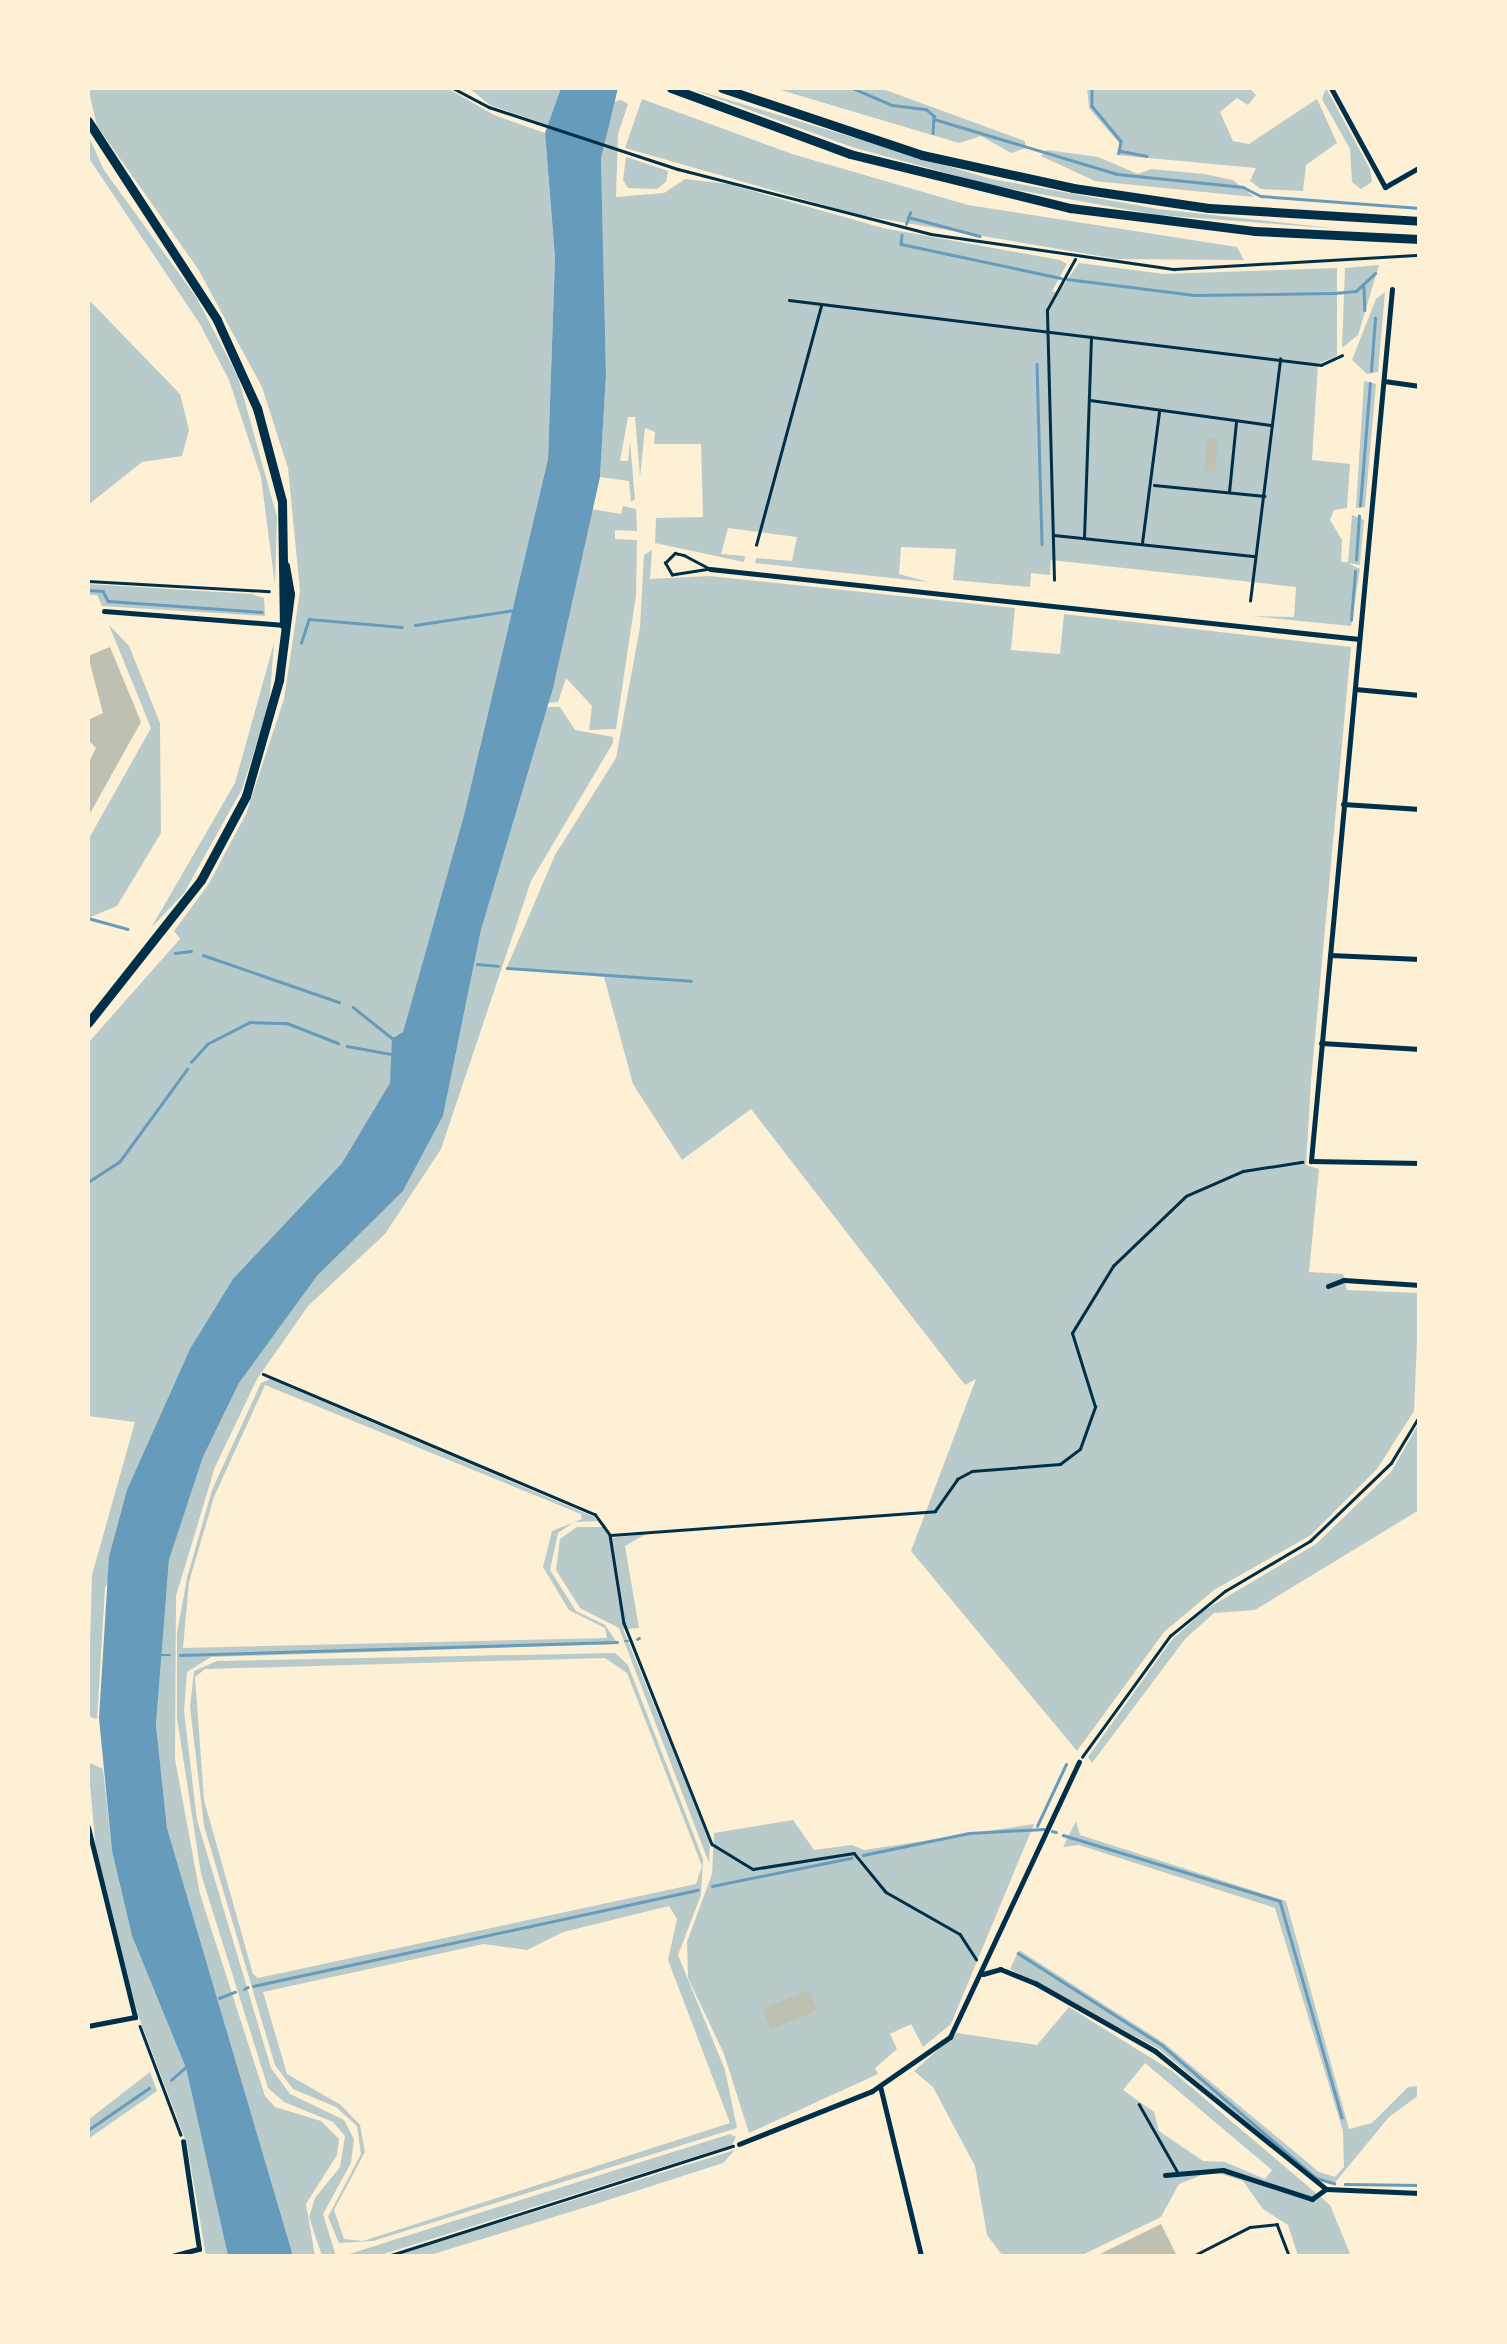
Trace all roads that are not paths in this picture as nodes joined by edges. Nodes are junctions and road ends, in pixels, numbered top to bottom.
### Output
1 (672, 88) edge
2 (722, 88) edge
3 (1331, 88) edge
4 (88, 121) edge
5 (1420, 167) edge
6 (1420, 221) edge
7 (1420, 239) edge
8 (1392, 289) dead end
9 (1384, 382) junction
10 (1420, 386) edge
11 (710, 569) junction
12 (104, 611) dead end
13 (284, 625) junction
14 (1360, 640) junction
15 (1355, 689) junction
16 (1420, 696) edge
17 (1343, 804) junction
18 (1420, 809) edge
19 (1330, 955) junction
20 (1420, 959) edge
21 (88, 1023) edge
22 (1320, 1043) junction
23 (1420, 1049) edge
24 (1420, 1163) edge
25 (1420, 1285) edge
26 (1328, 1286) dead end
27 (1079, 1762) road end
28 (88, 1827) edge
29 (983, 1974) junction
30 (88, 2026) edge
31 (880, 2086) junction
32 (1139, 2104) dead end
33 (183, 2141) road end
34 (739, 2144) road end
35 (1178, 2172) junction
36 (1165, 2176) dead end
37 (1326, 2190) junction
38 (1420, 2192) edge
39 (172, 2256) edge
40 (921, 2256) edge
41 (1193, 2256) edge
42 (1289, 2256) edge

1 - 7 main road
2 - 6 main road
3 - 5 street
4 - 13 main road
8 - 9 street
9 - 10 street
9 - 14 street
11 - 11 lane
11 - 14 street
12 - 13 street
13 - 21 main road
14 - 15 street
15 - 16 street
15 - 17 street
17 - 18 street
17 - 19 street
19 - 20 street
19 - 22 street
22 - 23 street
22 - 24 street
25 - 26 street
27 - 29 street
28 - 30 street
29 - 31 street
29 - 37 street
31 - 34 street
31 - 40 street
32 - 35 lane
33 - 39 street
35 - 36 street
35 - 37 street
37 - 38 street
41 - 42 lane

